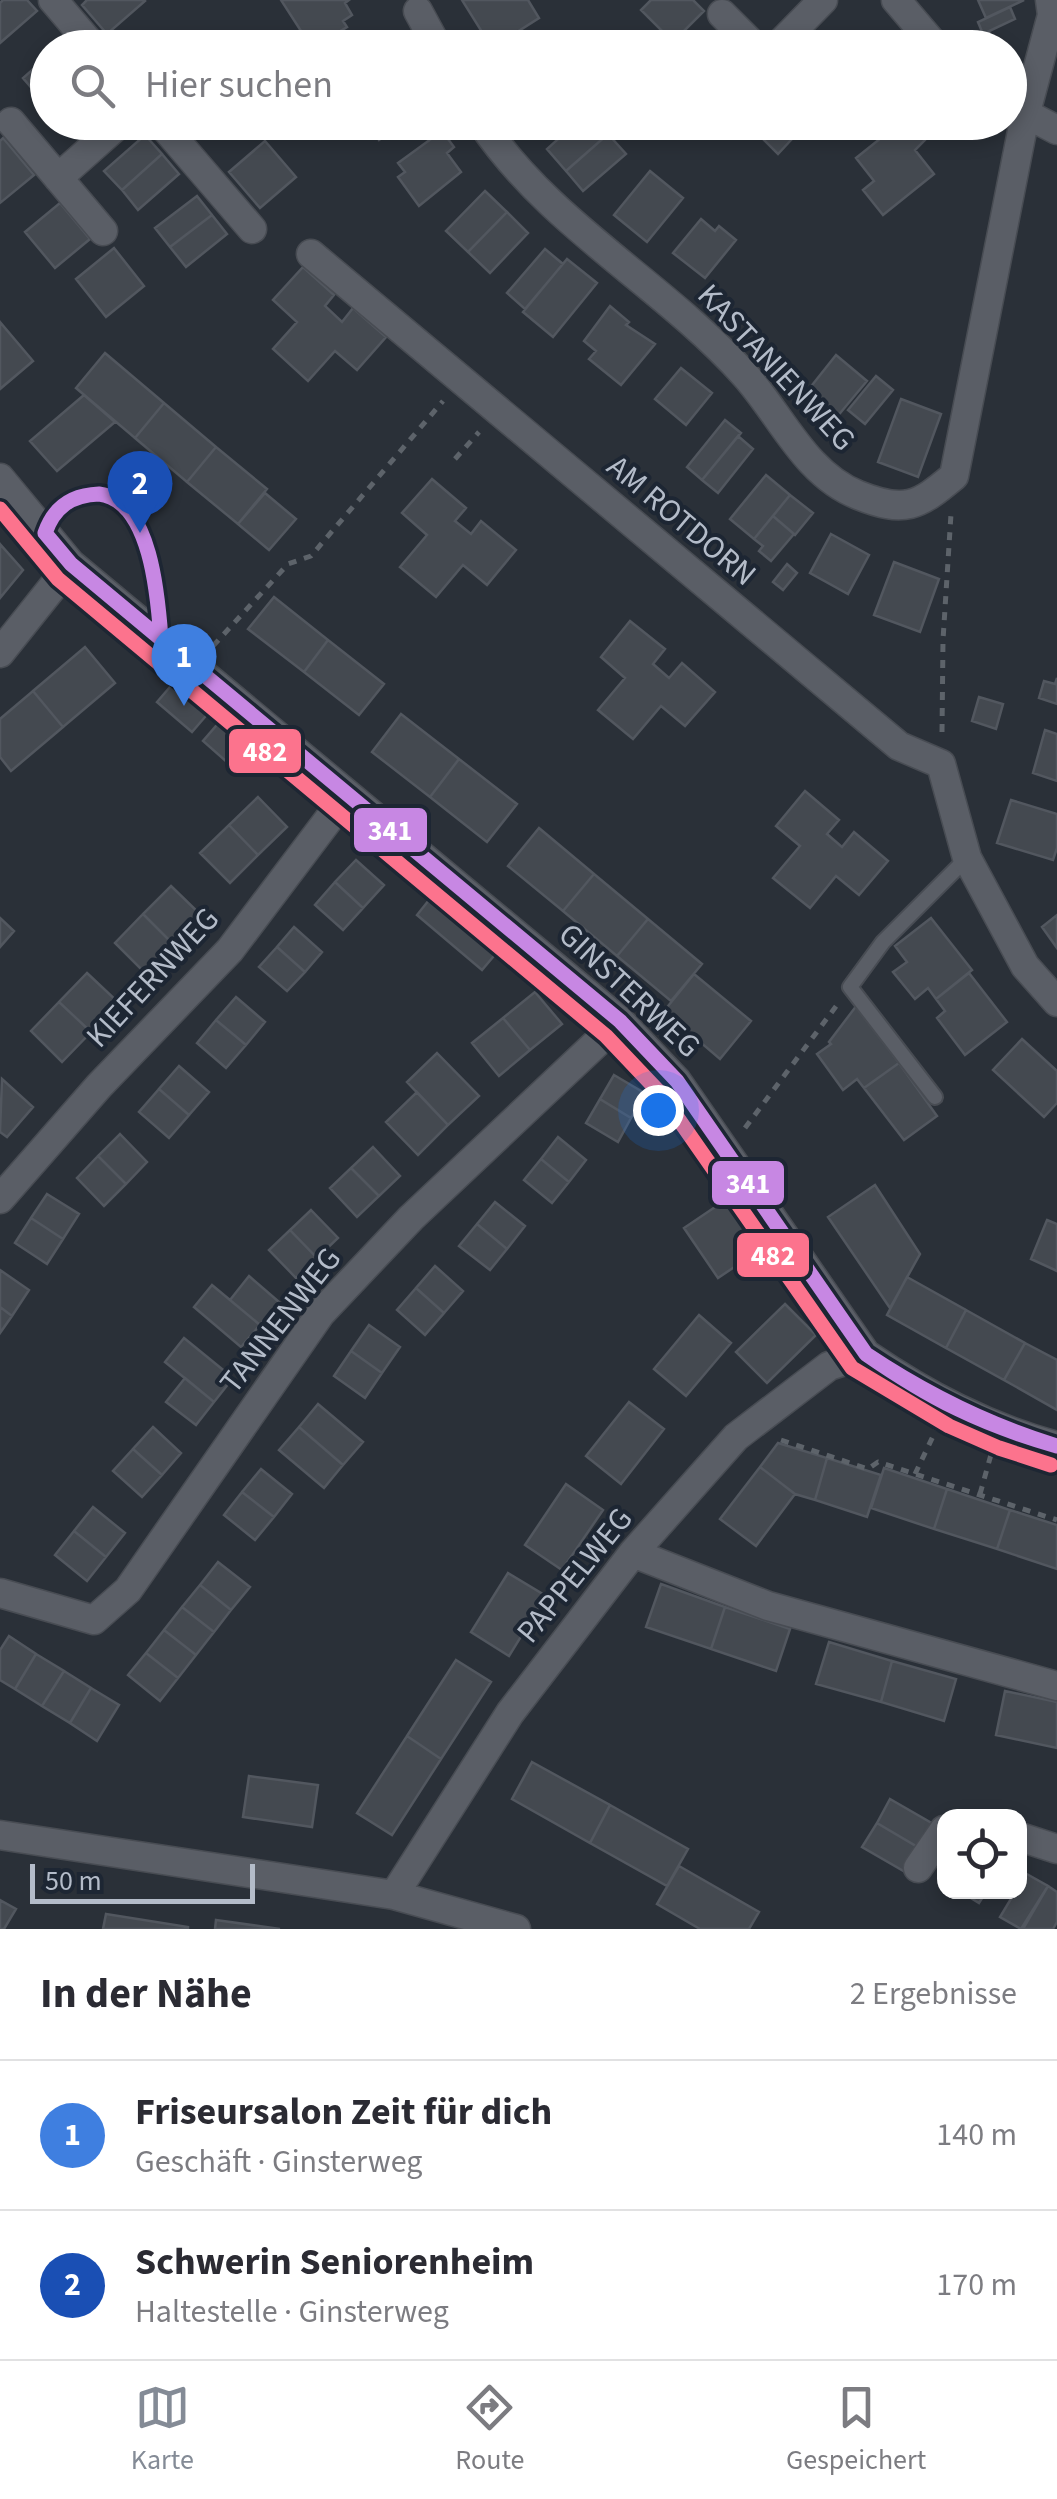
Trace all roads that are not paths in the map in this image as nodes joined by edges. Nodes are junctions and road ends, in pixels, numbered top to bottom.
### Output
1 (53, 0) edge
2 (823, 0) edge
3 (896, 0) edge
4 (1050, 0) edge
5 (418, 11) dead end
6 (722, 14) dead end
7 (79, 30) edge
8 (428, 30) edge
9 (738, 30) edge
10 (794, 30) edge
11 (922, 30) edge
12 (1027, 86) edge
13 (1027, 115) edge
14 (10, 122) dead end
15 (1057, 130) edge
16 (101, 140) edge
17 (175, 140) edge
18 (493, 140) edge
19 (1013, 140) edge
20 (58, 178) junction
21 (252, 229) dead end
22 (103, 231) dead end
23 (312, 254) dead end
24 (0, 478) edge
25 (45, 533) junction
26 (72, 564) junction
27 (162, 640) junction
28 (0, 653) edge
29 (347, 794) junction
30 (967, 858) junction
31 (1057, 1002) edge
32 (620, 1021) junction
33 (934, 1097) dead end
34 (0, 1199) edge
35 (866, 1354) junction
36 (1057, 1446) edge
37 (633, 1553) junction
38 (0, 1593) edge
39 (1057, 1686) edge
40 (0, 1835) edge
41 (1027, 1839) edge
42 (937, 1840) edge
43 (1057, 1850) edge
44 (918, 1868) dead end
45 (394, 1895) junction
46 (516, 1929) edge

1 - 7 street
2 - 10 street
3 - 11 street
4 - 12 street
5 - 8 street
6 - 9 street
13 - 15 street
14 - 20 street
16 - 20 street
17 - 21 street
18 - 19 street, KASTANIENWEG
20 - 22 street
23 - 30 street, AM ROTDORN
24 - 25 street, GINSTERWEG
25 - 26 street, GINSTERWEG
25 - 27 lane
26 - 27 street, GINSTERWEG
26 - 28 street
27 - 29 street, GINSTERWEG
29 - 32 street, GINSTERWEG
29 - 34 street, KIEFERNWEG
30 - 31 street
30 - 33 lane
32 - 35 street, GINSTERWEG
32 - 38 street, TANNENWEG
35 - 36 street, GINSTERWEG
35 - 37 street, PAPPELWEG
37 - 39 street
37 - 45 street, PAPPELWEG
40 - 45 street
41 - 43 street
42 - 44 street
45 - 46 street

